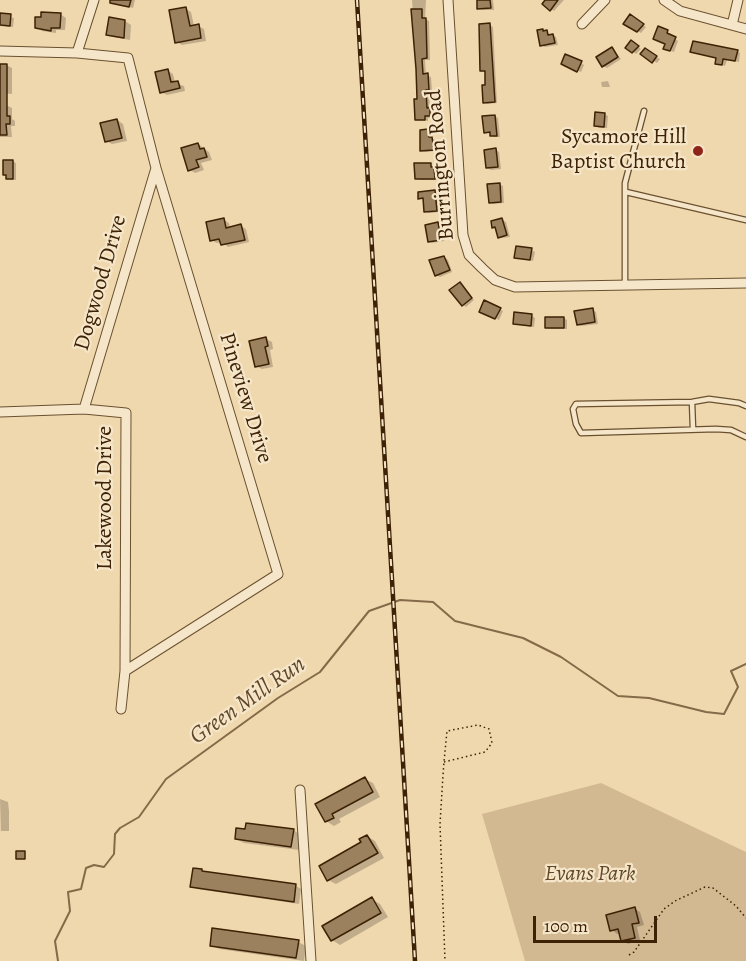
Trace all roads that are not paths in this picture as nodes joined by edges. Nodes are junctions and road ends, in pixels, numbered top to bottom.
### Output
1 (94, 0) edge
2 (448, 0) edge
3 (605, 0) edge
4 (664, 0) edge
5 (738, 0) edge
6 (582, 24) dead end
7 (732, 25) junction
8 (746, 29) edge
9 (0, 51) edge
10 (77, 53) junction
11 (644, 111) dead end
12 (156, 168) junction
13 (626, 192) junction
14 (746, 220) edge
15 (746, 283) edge
16 (625, 286) junction
17 (692, 402) junction
18 (746, 406) edge
19 (84, 410) junction
20 (0, 412) edge
21 (693, 429) junction
22 (746, 436) edge
23 (125, 671) junction
24 (121, 709) dead end
25 (300, 790) dead end
26 (311, 961) edge

1 - 10 street
2 - 16 street, Burrington Road
3 - 6 street
4 - 7 street
5 - 7 street
7 - 8 street
9 - 10 street
10 - 12 street, Pineview Drive
11 - 13 lane
12 - 19 street, Dogwood Drive
12 - 23 street, Pineview Drive
13 - 14 lane
13 - 16 lane
15 - 16 street, Burrington Road
17 - 18 lane
17 - 21 lane
17 - 21 lane
19 - 20 street, Lakewood Drive
19 - 23 street, Lakewood Drive
21 - 22 lane
23 - 24 street, Lakewood Drive
25 - 26 street

